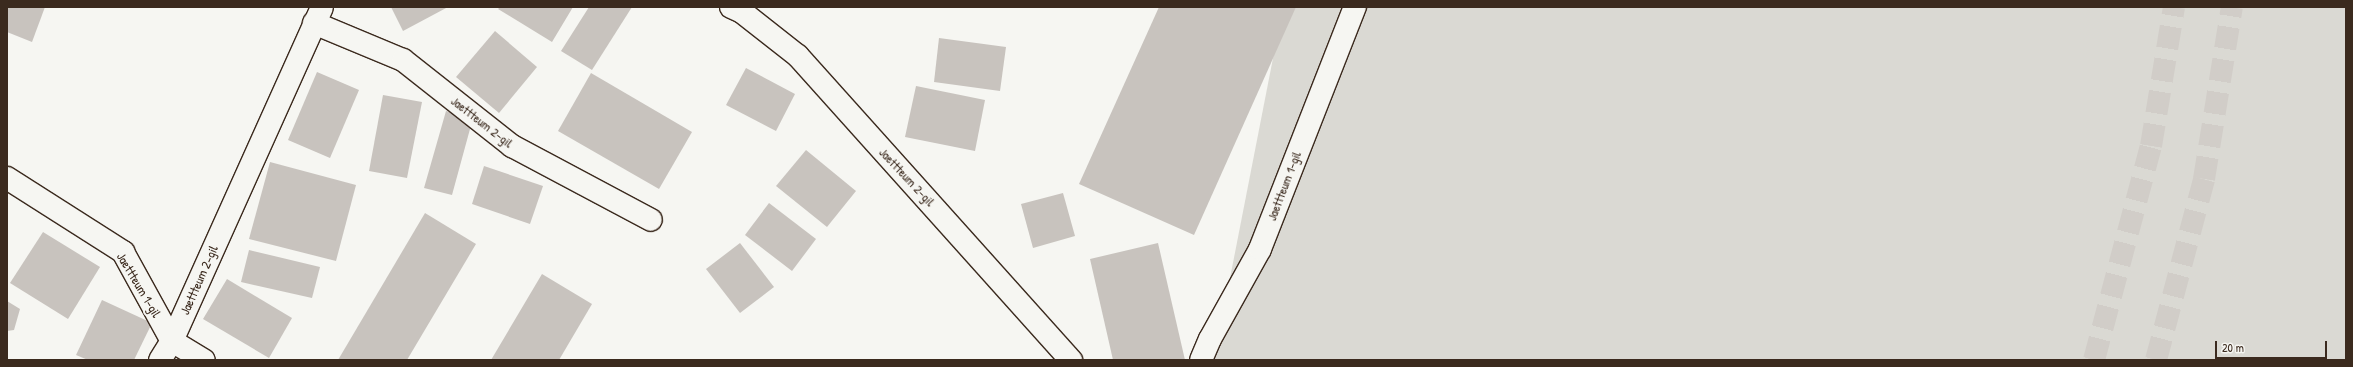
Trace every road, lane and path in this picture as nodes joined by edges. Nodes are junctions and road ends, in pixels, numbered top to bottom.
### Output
1 (732, 7) edge
2 (1355, 7) edge
3 (318, 15) edge
4 (7, 178) edge
5 (651, 220) dead end
6 (172, 341) junction
7 (160, 360) edge
8 (204, 360) edge
9 (1071, 360) edge
10 (1202, 360) edge

1 - 9 street, Jaettteum 2-gil
2 - 10 street, Jaettteum 1-gil
3 - 5 street, Jaettteum 2-gil
3 - 6 street, Jaettteum 2-gil
4 - 6 street, Jaettteum 1-gil
6 - 7 street, Jaettteum 2-gil
6 - 8 street

